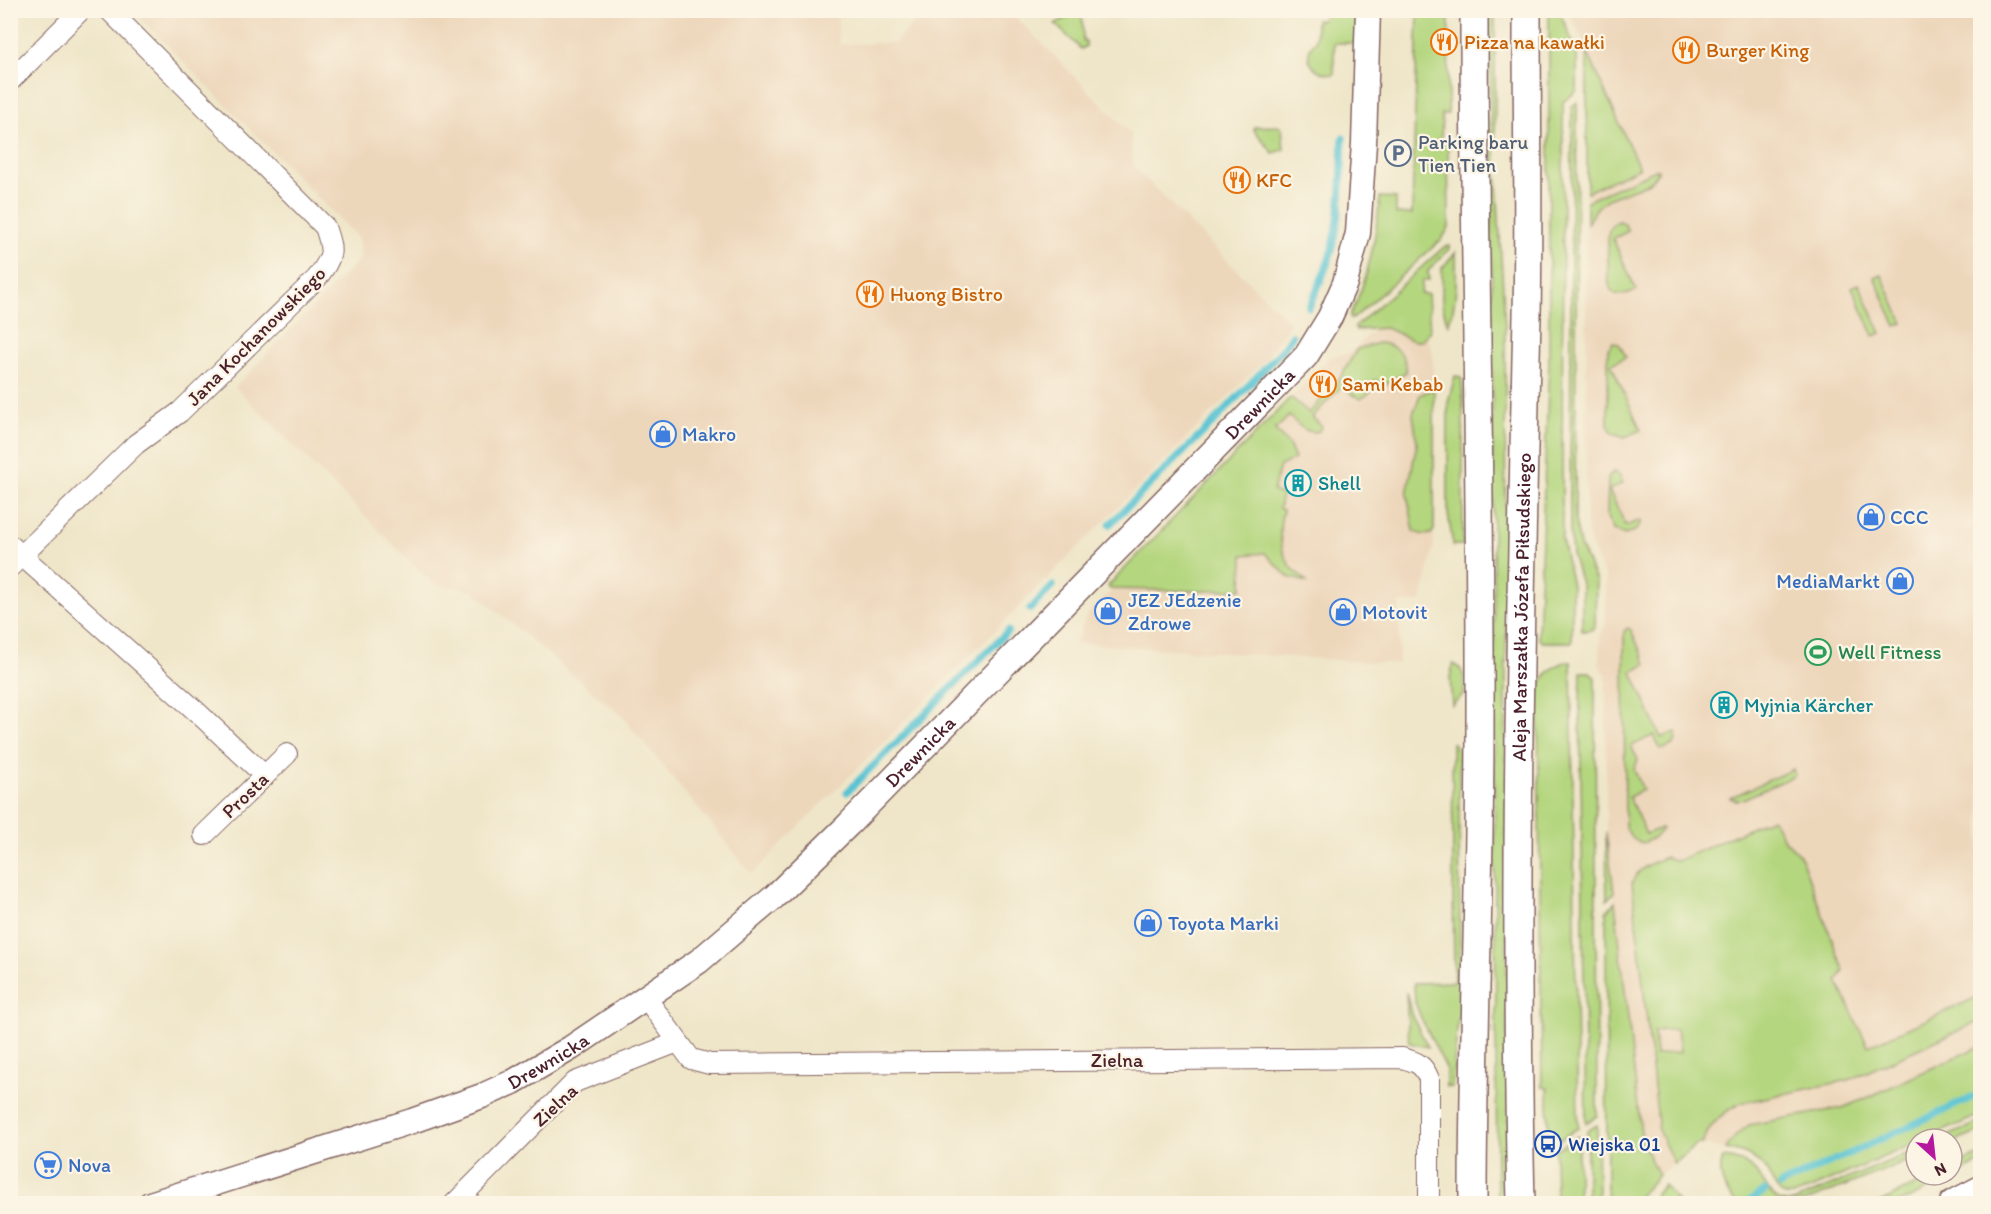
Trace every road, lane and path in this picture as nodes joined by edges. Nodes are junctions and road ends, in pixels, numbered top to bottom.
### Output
1 (81, 10) edge
2 (109, 10) edge
3 (1368, 10) edge
4 (1474, 10) edge
5 (1527, 10) edge
6 (10, 81) edge
7 (14, 556) edge
8 (287, 754) dead end
9 (265, 776) junction
10 (204, 835) dead end
11 (646, 998) junction
12 (678, 1042) junction
13 (1980, 1190) edge
14 (150, 1203) edge
15 (454, 1203) edge
16 (1429, 1203) edge
17 (1473, 1203) edge
18 (1521, 1203) edge
19 (1953, 1203) edge

1 - 6 street
2 - 7 street, Jana Kochanowskiego
3 - 11 street, Drewnicka
4 - 17 main road, Aleja Marszałka Józefa Piłsudskiego
5 - 18 main road, Aleja Marszałka Józefa Piłsudskiego
7 - 9 street
8 - 9 street, Prosta
9 - 10 street, Prosta
11 - 12 street, Zielna
11 - 14 street, Drewnicka
12 - 15 street, Zielna
12 - 16 street, Zielna
13 - 19 main road

